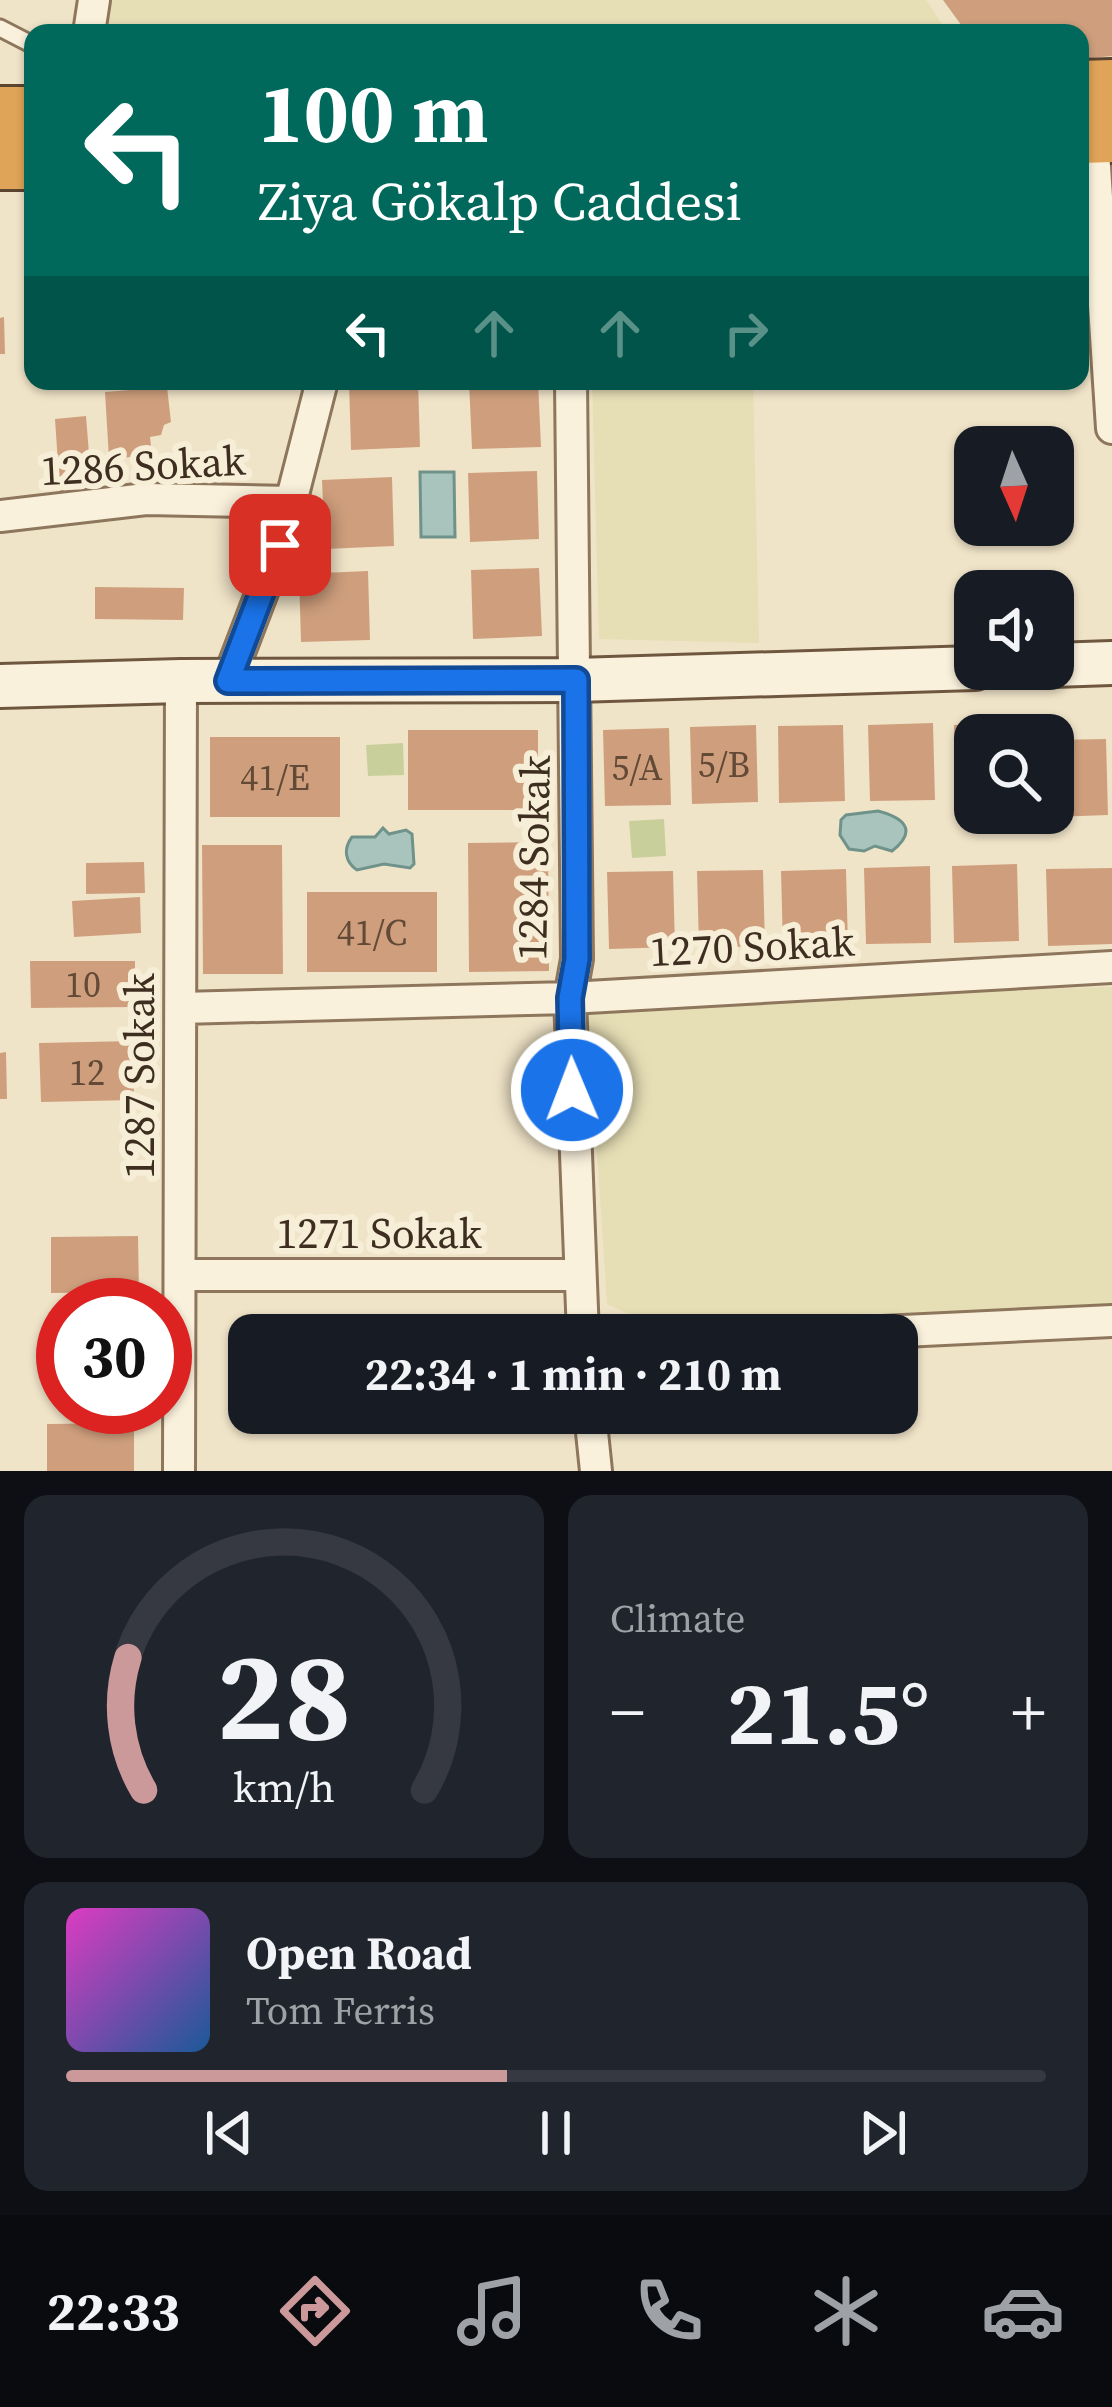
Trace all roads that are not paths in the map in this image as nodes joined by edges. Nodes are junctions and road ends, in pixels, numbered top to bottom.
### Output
1 (1095, 116) edge
2 (1105, 204) edge
3 (320, 390) edge
4 (571, 390) edge
5 (1112, 428) edge
6 (291, 502) junction
7 (0, 516) edge
8 (1112, 663) edge
9 (1074, 664) edge
10 (954, 669) edge
11 (576, 680) junction
12 (181, 681) junction
13 (228, 681) junction
14 (0, 686) edge
15 (1112, 968) edge
16 (570, 998) junction
17 (181, 1008) junction
18 (180, 1275) junction
19 (578, 1275) junction
20 (581, 1314) edge
21 (1112, 1321) edge
22 (918, 1330) edge
23 (592, 1434) edge
24 (179, 1471) edge
25 (596, 1471) edge

1 - 2 street
2 - 5 street
3 - 6 street
4 - 11 street, 1284 Sokak
6 - 7 street, 1286 Sokak
6 - 13 street
8 - 9 street
10 - 11 street
11 - 13 street
11 - 16 street, 1284 Sokak
12 - 13 street
12 - 14 street
12 - 17 street, 1287 Sokak
15 - 16 street, 1270 Sokak
16 - 17 street, 1270 Sokak
16 - 19 street, 1284 Sokak
17 - 18 street, 1287 Sokak
18 - 19 street, 1271 Sokak
18 - 24 street, 1287 Sokak
19 - 20 street, 1284 Sokak
21 - 22 street
23 - 25 street

